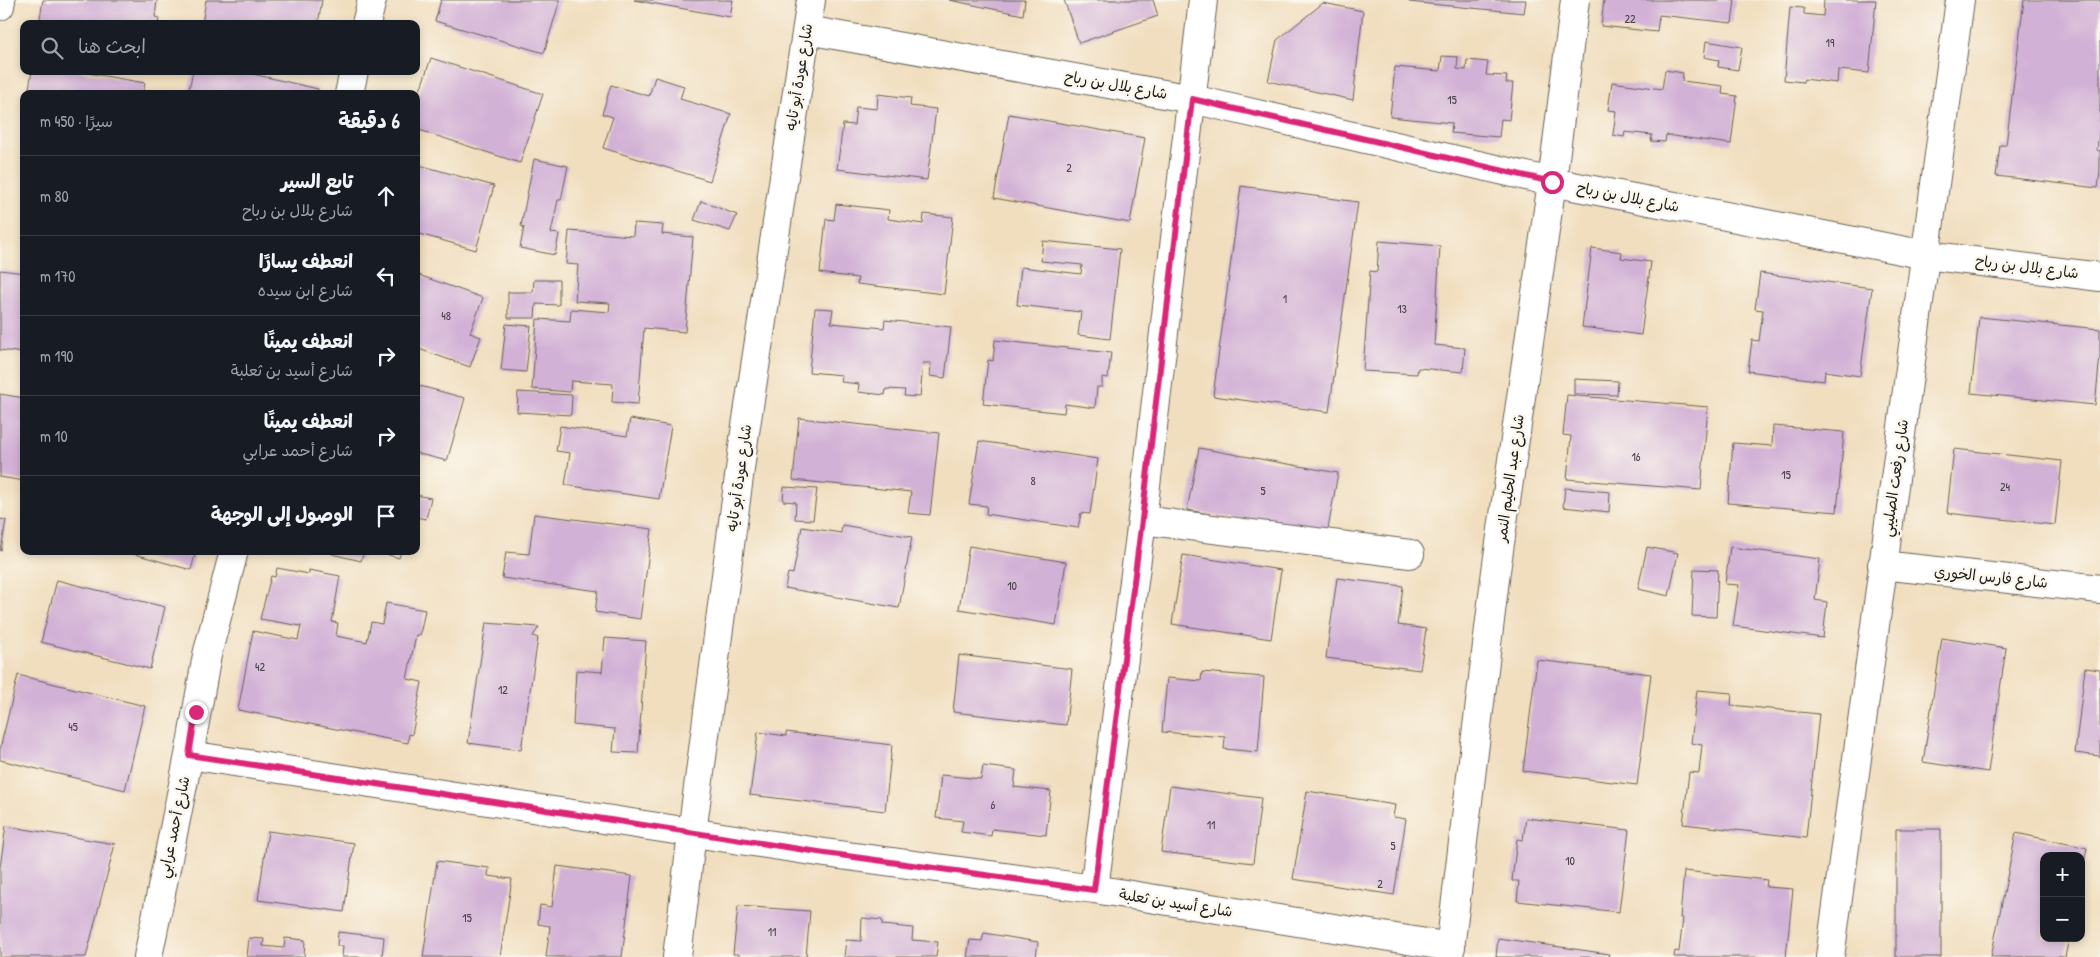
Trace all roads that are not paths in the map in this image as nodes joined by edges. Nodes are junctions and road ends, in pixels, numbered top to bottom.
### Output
1 (1, 0) edge
2 (372, 0) edge
3 (811, 0) edge
4 (1204, 0) edge
5 (1575, 0) edge
6 (1960, 0) edge
7 (0, 6) edge
8 (367, 20) edge
9 (807, 30) junction
10 (353, 75) edge
11 (350, 90) edge
12 (1192, 99) junction
13 (1552, 182) junction
14 (1926, 255) junction
15 (2100, 277) edge
16 (1142, 520) junction
17 (1410, 554) dead end
18 (233, 555) edge
19 (1882, 565) junction
20 (2100, 589) edge
21 (189, 755) junction
22 (692, 833) junction
23 (1094, 890) junction
24 (1450, 952) edge
25 (148, 957) edge
26 (677, 957) edge
27 (1830, 957) edge

1 - 7 street
2 - 8 street
3 - 9 street, شارع عودة أبو تايه
4 - 12 street
5 - 13 street, شارع عبد الحليم النمر
6 - 14 street, شارع رفعت الصليبي
9 - 12 street, شارع بلال بن رباح
9 - 22 street, شارع عودة أبو تايه
10 - 11 street
12 - 13 street, شارع بلال بن رباح
12 - 16 street
13 - 14 street, شارع بلال بن رباح
13 - 24 street, شارع عبد الحليم النمر
14 - 15 street, شارع بلال بن رباح
14 - 19 street, شارع رفعت الصليبي
16 - 17 street
16 - 23 street
18 - 21 street, شارع أحمد عرابي
19 - 20 street, شارع فارس الخوري
19 - 27 street, شارع رفعت الصليبي
21 - 22 street, شارع أسيد بن ثعلبة
21 - 25 street, شارع أحمد عرابي
22 - 23 street, شارع أسيد بن ثعلبة
22 - 26 street, شارع عودة أبو تايه
23 - 24 street, شارع أسيد بن ثعلبة

